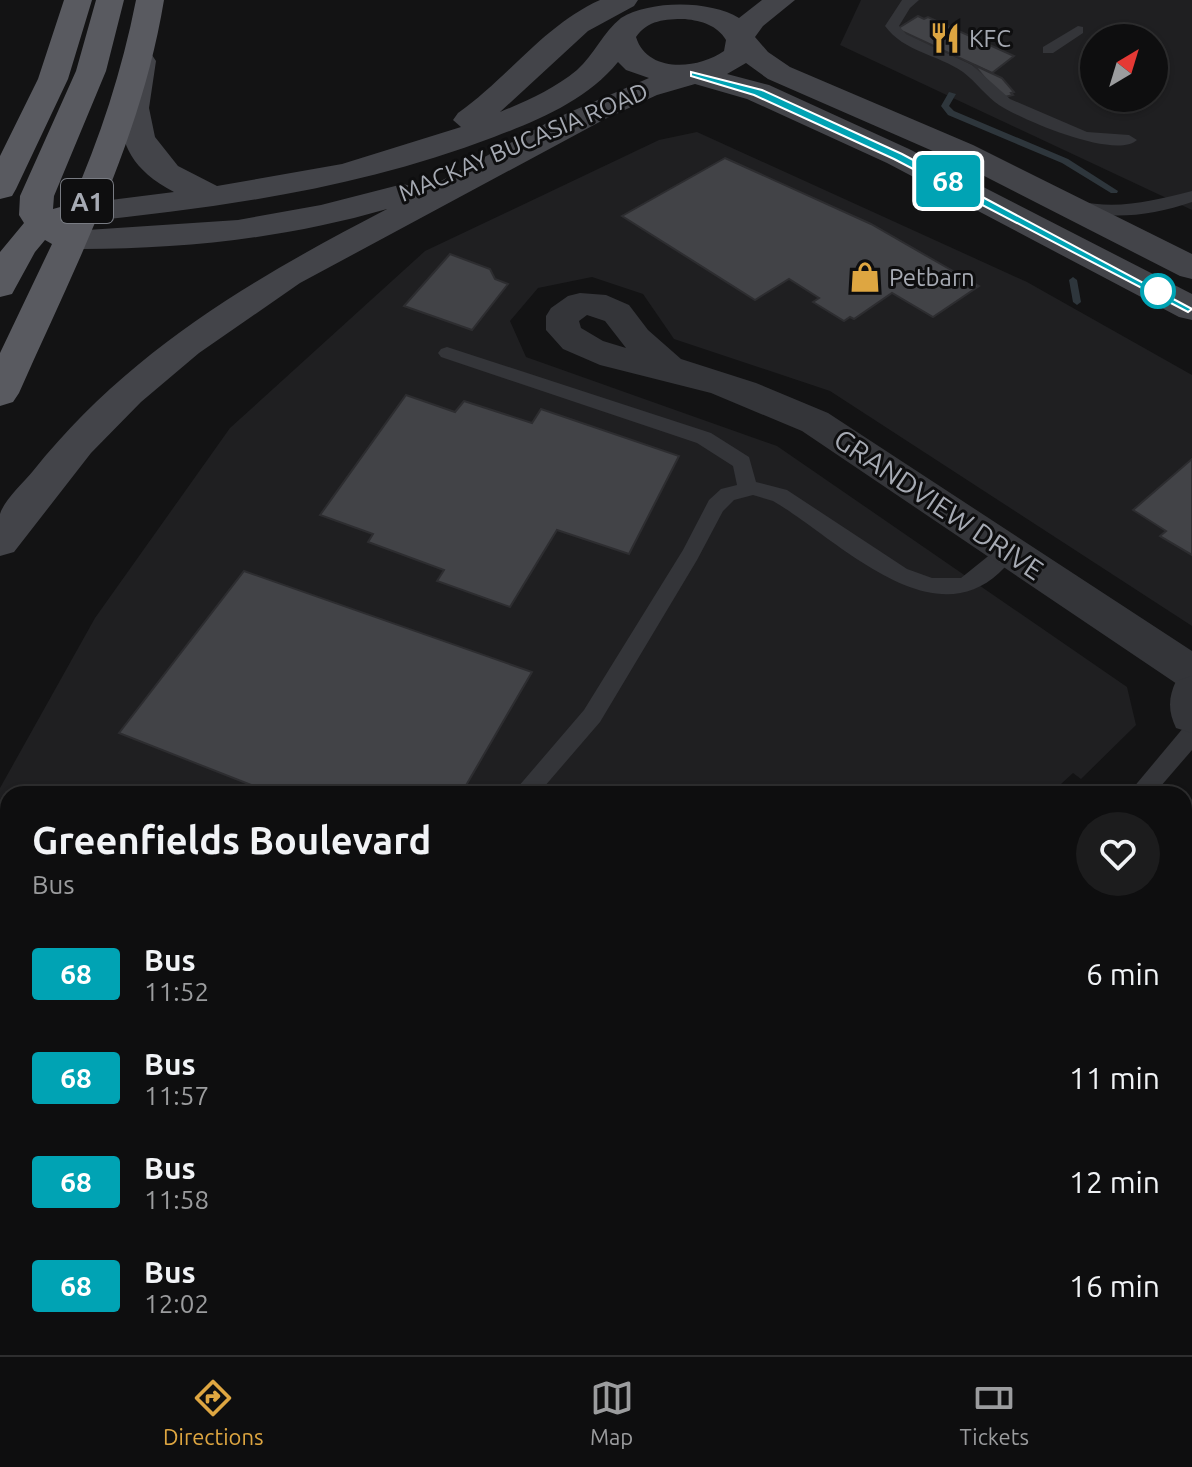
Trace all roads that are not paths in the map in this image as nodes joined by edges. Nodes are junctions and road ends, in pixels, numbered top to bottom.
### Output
1 (78, 0) edge
2 (110, 0) edge
3 (150, 0) edge
4 (685, 0) edge
5 (781, 0) edge
6 (912, 0) edge
7 (630, 16) edge
8 (1078, 30) dead end
9 (741, 38) junction
10 (143, 47) junction
11 (1048, 50) dead end
12 (693, 74) junction
13 (593, 114) junction
14 (1129, 140) dead end
15 (0, 189) edge
16 (227, 196) junction
17 (1192, 196) edge
18 (1068, 204) junction
19 (65, 225) junction
20 (1192, 268) edge
21 (0, 286) edge
22 (1192, 309) edge
23 (447, 353) dead end
24 (669, 368) dead end
25 (0, 393) edge
26 (748, 489) junction
27 (0, 541) edge
28 (1009, 550) junction
29 (1192, 672) edge
30 (1192, 694) edge
31 (1192, 715) edge
32 (1192, 734) edge
33 (531, 786) edge
34 (1147, 786) edge

1 - 15 highway
2 - 19 highway
3 - 10 highway, A1
4 - 7 main road
5 - 9 main road
6 - 14 lane
7 - 9 main road
7 - 12 main road
7 - 16 main road
7 - 16 main road, MACKAY BUCASIA ROAD
8 - 11 lane
9 - 12 main road, MACKAY BUCASIA ROAD
9 - 18 main road
10 - 16 main road
10 - 19 highway, A1
12 - 13 main road, MACKAY BUCASIA ROAD
12 - 22 main road
13 - 19 main road, MACKAY BUCASIA ROAD
13 - 27 main road
16 - 19 main road, MACKAY BUCASIA ROAD
17 - 18 lane
18 - 20 main road
19 - 21 highway
19 - 25 highway, A1
23 - 26 lane
24 - 28 street, GRANDVIEW DRIVE
26 - 28 lane
26 - 33 lane
28 - 29 street, GRANDVIEW DRIVE
30 - 31 street
32 - 34 lane

